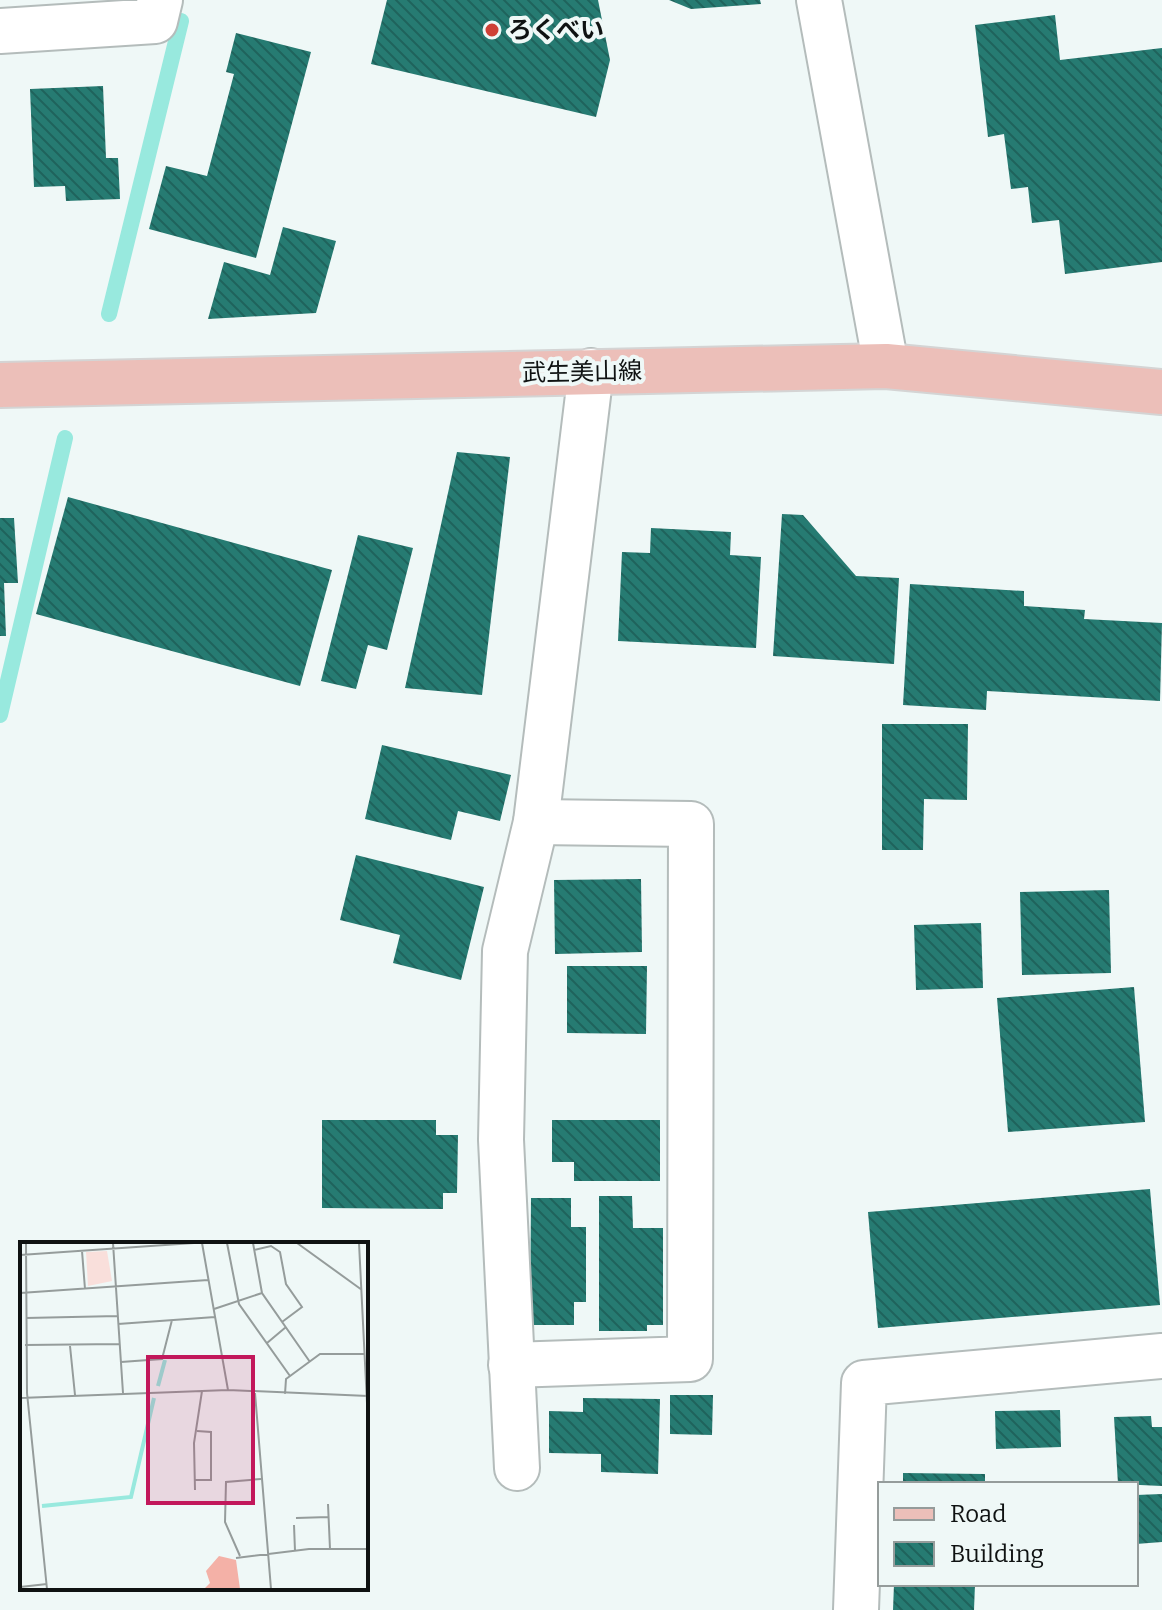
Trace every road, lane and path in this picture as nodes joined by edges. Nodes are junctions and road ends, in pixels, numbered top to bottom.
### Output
1 (160, 0) edge
2 (819, 0) edge
3 (0, 31) edge
4 (886, 366) junction
5 (591, 371) junction
6 (0, 385) edge
7 (1162, 392) edge
8 (536, 822) junction
9 (1162, 1356) edge
10 (511, 1365) junction
11 (517, 1468) dead end
12 (856, 1610) edge

1 - 3 street
2 - 4 street
4 - 5 main road, 武生美山線
4 - 7 main road, 武生美山線
5 - 6 main road, 武生美山線
5 - 8 street
8 - 10 street
8 - 10 street
9 - 12 street
10 - 11 street

